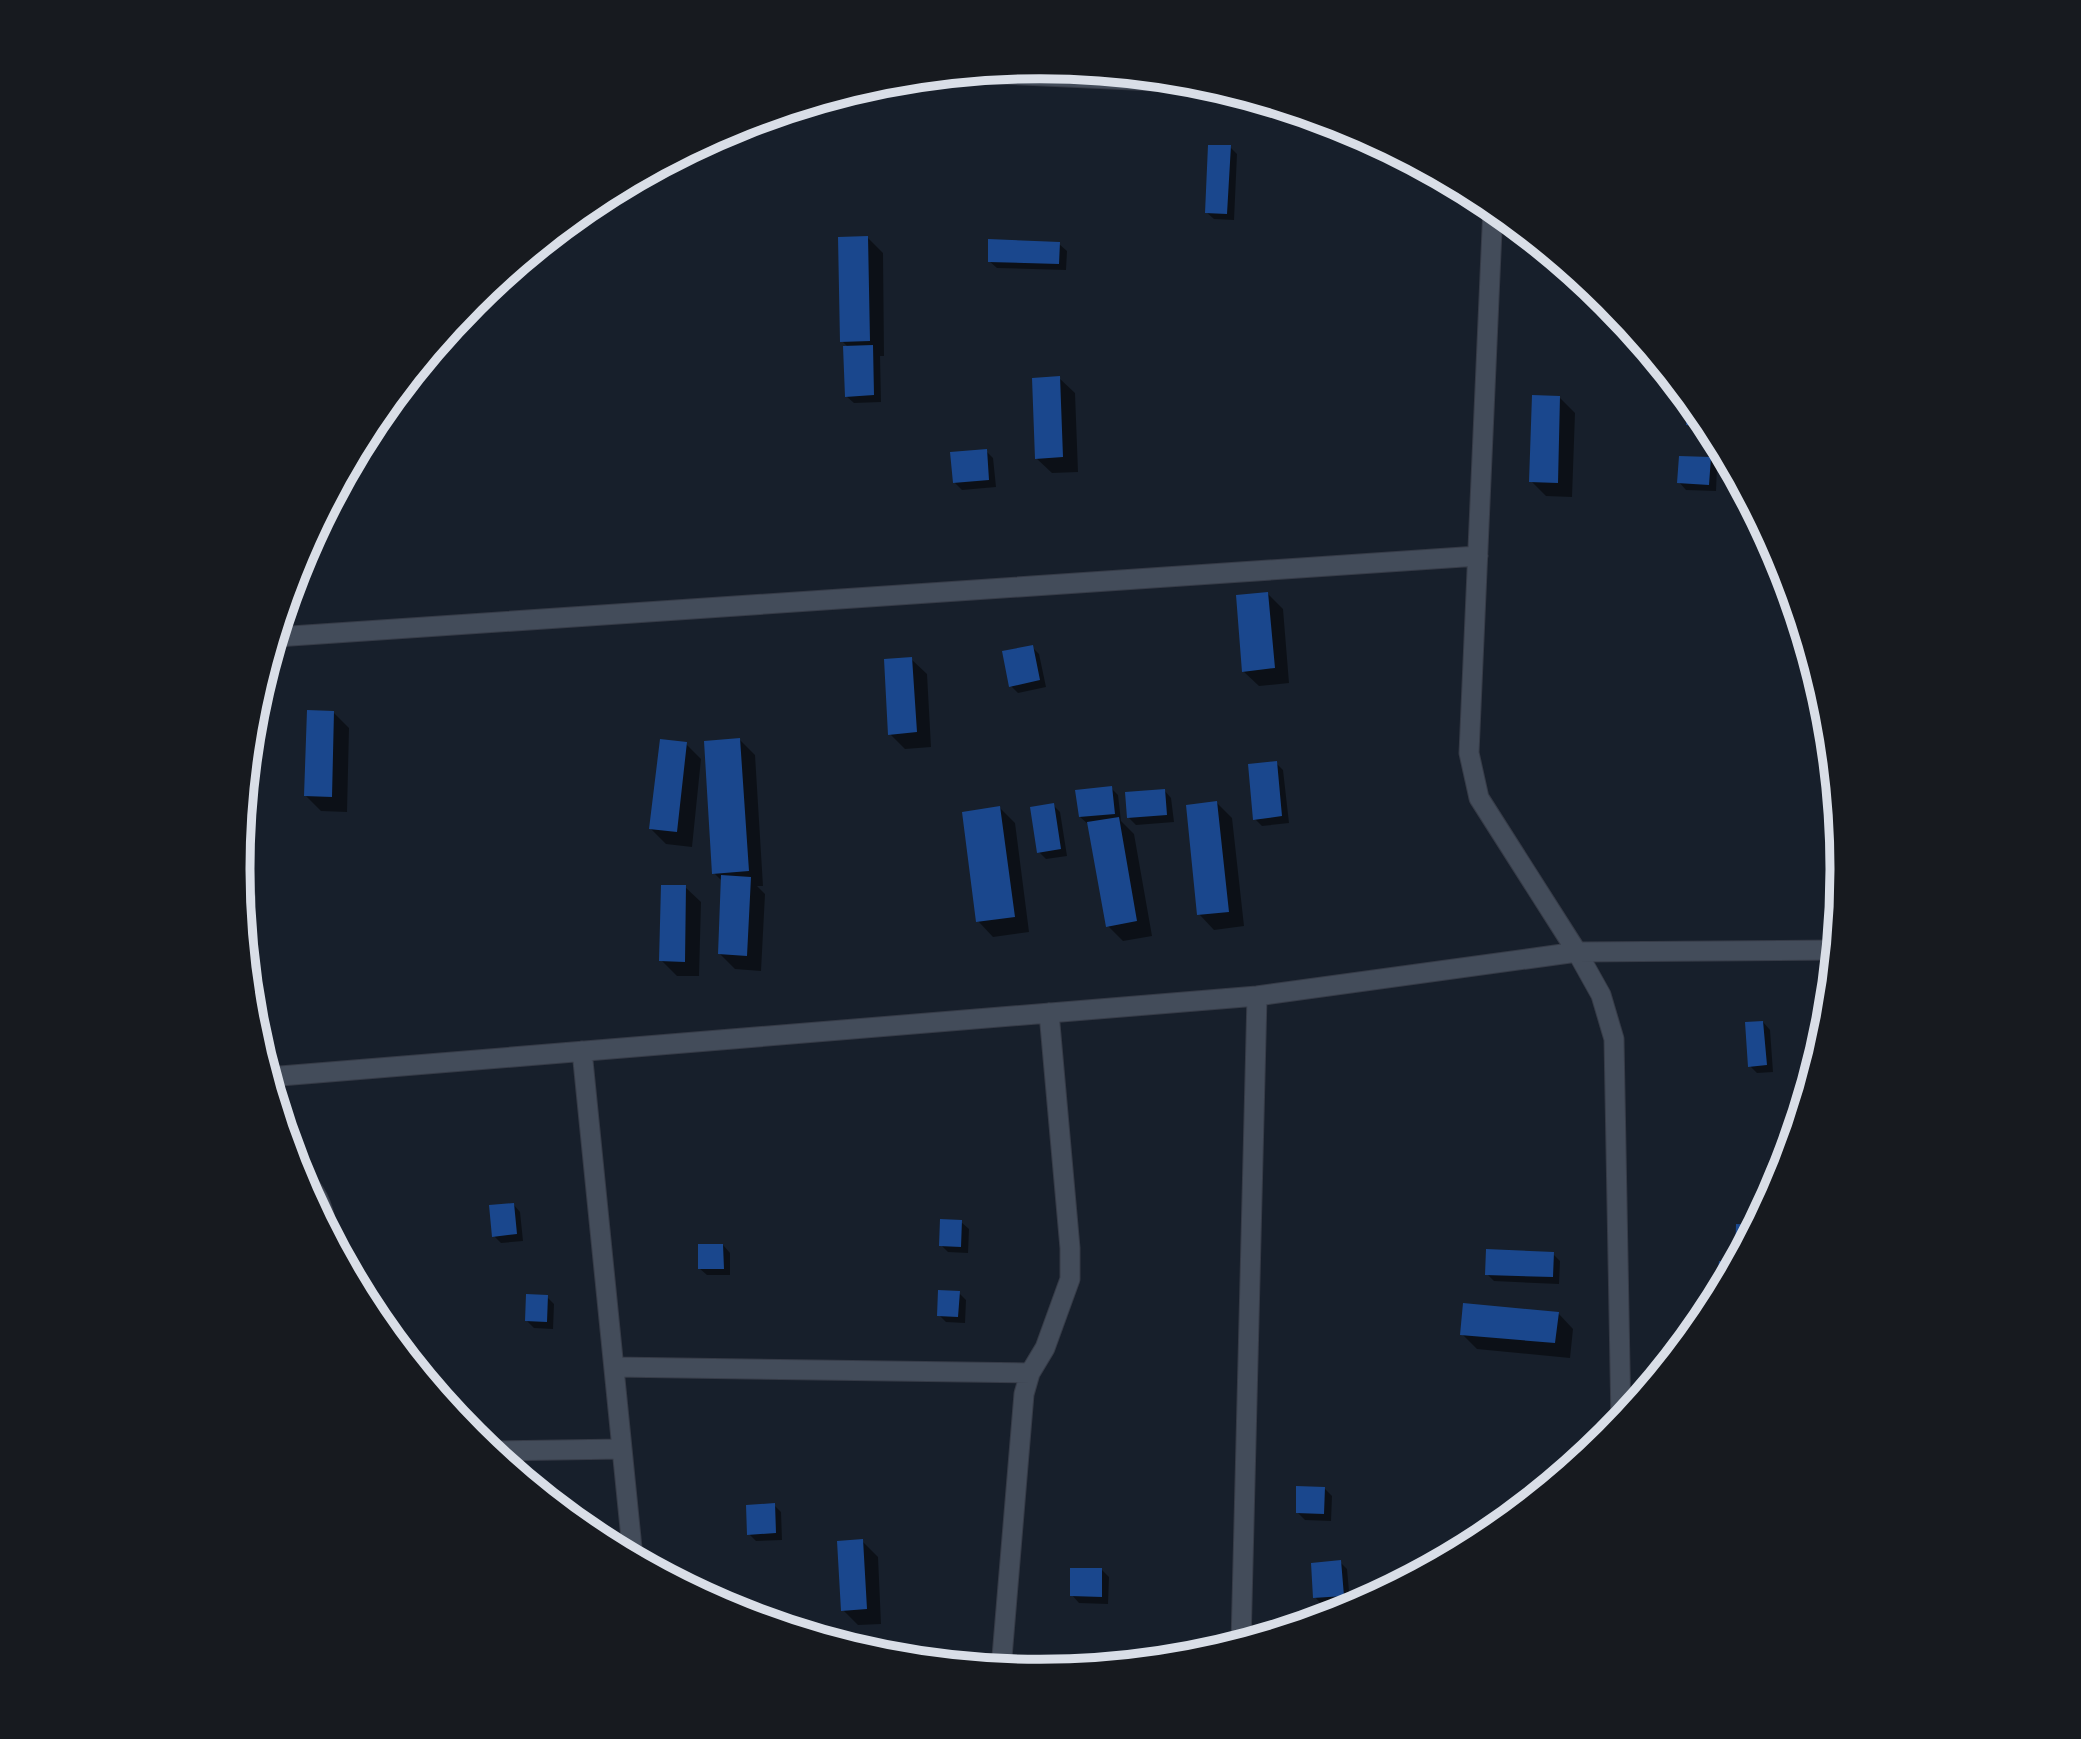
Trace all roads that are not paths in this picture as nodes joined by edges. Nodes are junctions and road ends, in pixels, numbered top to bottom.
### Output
1 (1492, 221) edge
2 (1478, 556) junction
3 (286, 636) edge
4 (1827, 950) edge
5 (1577, 951) junction
6 (1257, 996) junction
7 (1049, 1013) junction
8 (582, 1051) junction
9 (278, 1076) edge
10 (614, 1367) junction
11 (1030, 1373) junction
12 (1621, 1407) edge
13 (622, 1449) junction
14 (505, 1451) edge
15 (632, 1546) edge
16 (1241, 1634) edge
17 (1002, 1659) edge

1 - 2 street
2 - 3 street
2 - 5 street
4 - 5 street
5 - 6 street
5 - 12 street
6 - 7 street
6 - 16 street
7 - 8 street
7 - 11 street
8 - 9 street
8 - 10 street
10 - 11 street
10 - 13 street
11 - 17 street
13 - 14 street
13 - 15 street

